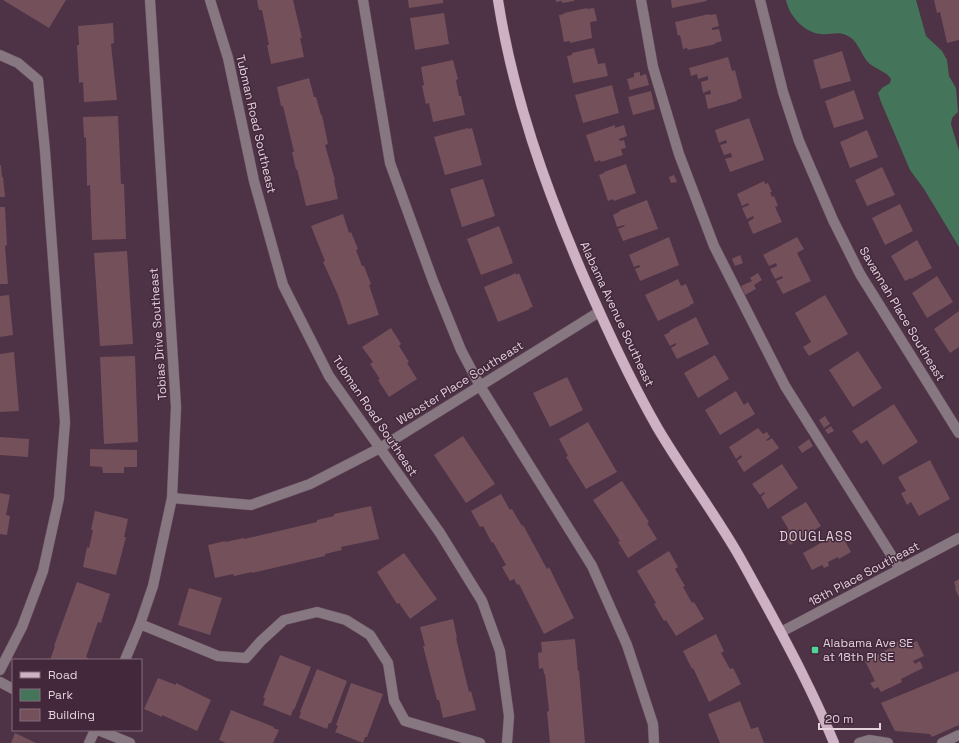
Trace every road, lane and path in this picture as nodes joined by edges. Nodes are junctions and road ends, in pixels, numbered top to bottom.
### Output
1 (150, 0) edge
2 (210, 0) edge
3 (363, 0) edge
4 (498, 0) edge
5 (641, 0) edge
6 (760, 0) edge
7 (0, 55) edge
8 (599, 312) junction
9 (480, 386) junction
10 (959, 433) edge
11 (380, 448) junction
12 (172, 498) junction
13 (959, 538) edge
14 (900, 569) junction
15 (140, 624) junction
16 (781, 632) junction
17 (125, 659) edge
18 (0, 670) edge
19 (0, 682) edge
20 (12, 688) edge
21 (95, 731) edge
22 (99, 731) edge
23 (959, 735) edge
24 (89, 743) edge
25 (130, 743) edge
26 (480, 743) edge
27 (506, 743) edge
28 (654, 743) edge
29 (834, 743) edge
30 (859, 743) edge
31 (888, 743) edge
32 (942, 743) edge

1 - 12 street, Tobias Drive Southeast
2 - 11 street, Tubman Road Southeast
3 - 9 street
4 - 8 main road, Alabama Avenue Southeast
5 - 14 street
6 - 10 street, Savannah Place Southeast
7 - 18 street
8 - 9 street, Webster Place Southeast
8 - 16 main road, Alabama Avenue Southeast
9 - 11 street, Webster Place Southeast
9 - 28 street
11 - 12 street, Webster Place Southeast
11 - 27 street, Tubman Road Southeast
12 - 15 street, Tobias Drive Southeast
13 - 14 street, 18th Place Southeast
14 - 16 street, 18th Place Southeast
15 - 17 street, Tobias Drive Southeast
15 - 26 street
16 - 29 main road, Alabama Avenue Southeast
19 - 20 street
21 - 24 street
22 - 25 street
23 - 32 street
30 - 31 street

